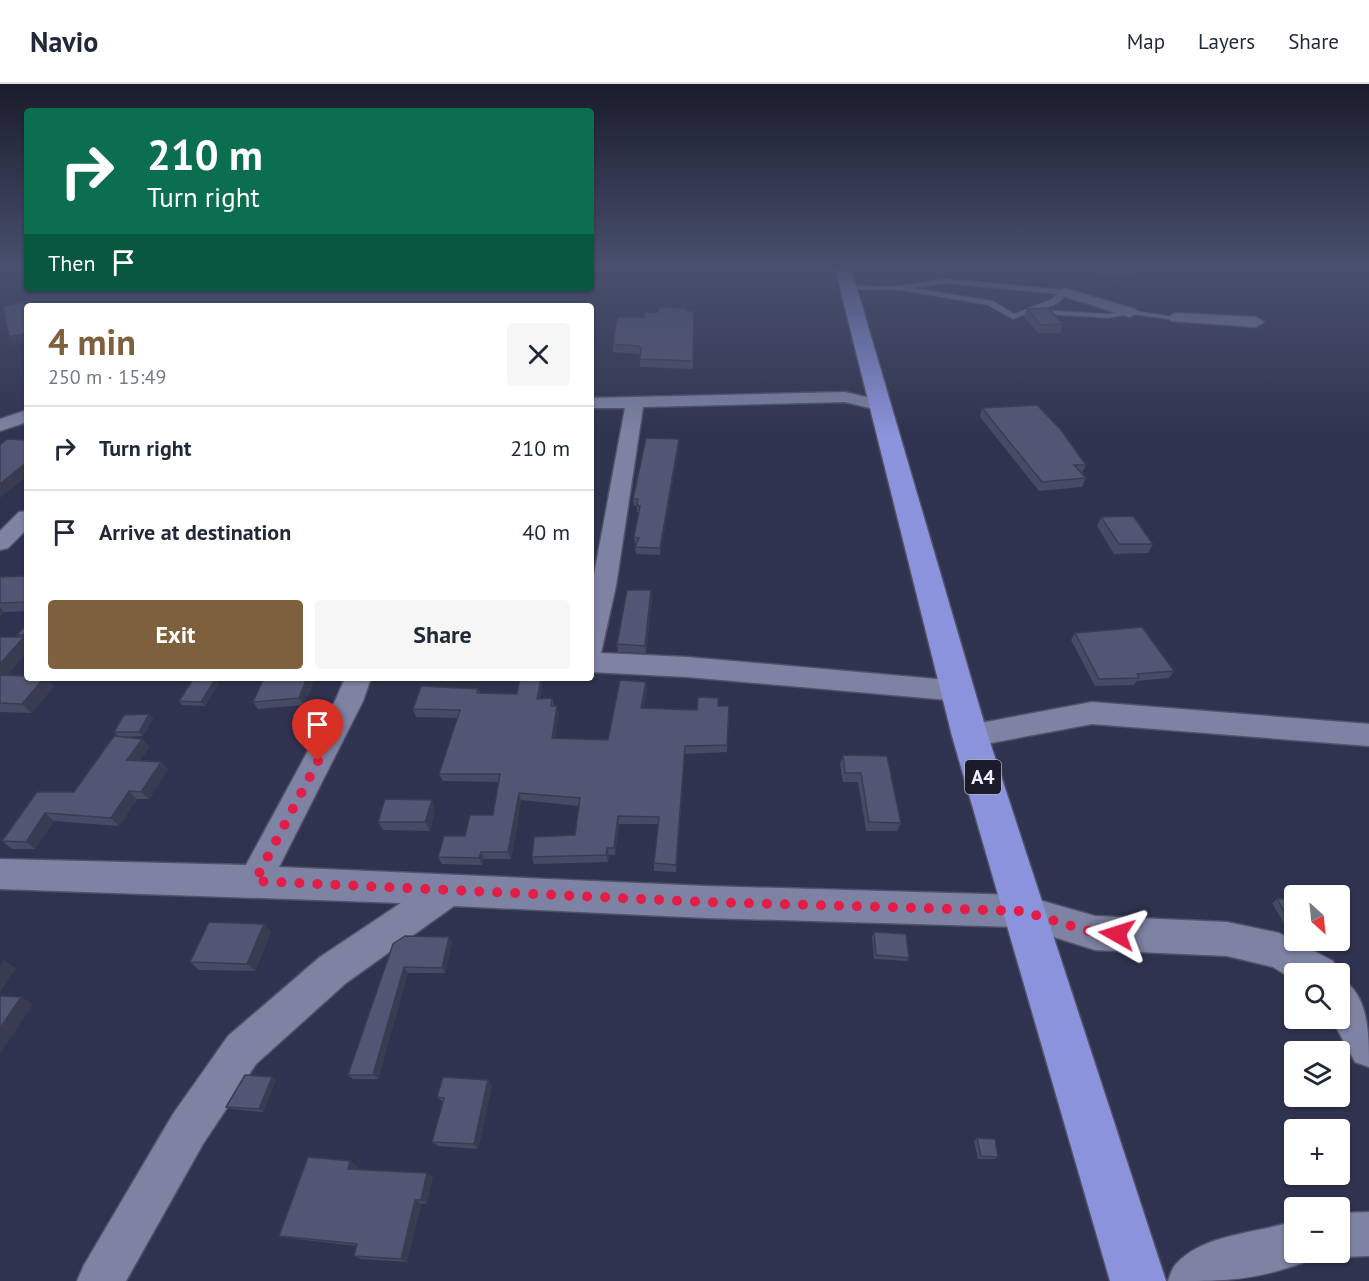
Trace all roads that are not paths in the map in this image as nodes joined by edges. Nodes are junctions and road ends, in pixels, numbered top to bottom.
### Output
1 (859, 324) edge
2 (594, 403) edge
3 (635, 403) junction
4 (882, 406) junction
5 (24, 417) edge
6 (0, 427) edge
7 (24, 428) edge
8 (24, 520) edge
9 (0, 543) edge
10 (594, 631) edge
11 (594, 662) edge
12 (357, 681) edge
13 (959, 691) junction
14 (1369, 735) edge
15 (970, 736) junction
16 (0, 874) edge
17 (255, 881) junction
18 (449, 890) junction
19 (1022, 911) junction
20 (1300, 963) edge
21 (1350, 1015) edge
22 (1369, 1048) edge
23 (1369, 1234) edge
24 (1350, 1235) edge
25 (1284, 1247) edge
26 (100, 1281) edge
27 (1138, 1281) edge
28 (1191, 1281) edge

1 - 4 highway, A4
2 - 3 street
3 - 4 street
3 - 10 street
4 - 13 highway, A4
5 - 6 street
6 - 7 street
8 - 9 street
11 - 13 street
12 - 17 street
13 - 15 highway, A4
14 - 15 street
15 - 19 highway, A4
16 - 17 street
17 - 18 street
18 - 19 street
18 - 26 street
19 - 20 street
19 - 27 highway, A4
21 - 22 street
23 - 24 street
25 - 28 street

